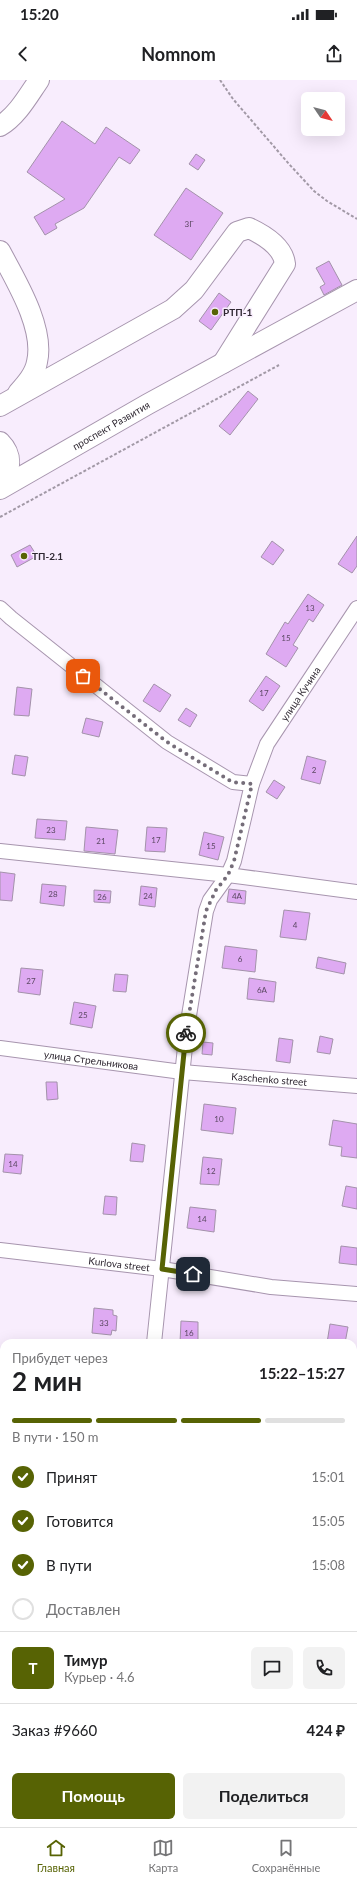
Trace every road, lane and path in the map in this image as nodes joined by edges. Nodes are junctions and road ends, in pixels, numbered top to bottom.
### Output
1 (39, 80) edge
2 (220, 80) edge
3 (0, 126) edge
4 (357, 219) edge
5 (0, 251) edge
6 (357, 290) edge
7 (223, 363) junction
8 (279, 365) dead end
9 (4, 404) edge
10 (0, 442) edge
11 (0, 488) edge
12 (0, 517) edge
13 (0, 608) edge
14 (357, 608) edge
15 (252, 784) junction
16 (0, 851) edge
17 (228, 875) junction
18 (357, 892) edge
19 (0, 1048) edge
20 (182, 1072) junction
21 (357, 1086) edge
22 (0, 1250) edge
23 (162, 1269) junction
24 (357, 1294) edge
25 (154, 1339) edge

1 - 3 street
2 - 4 path
5 - 9 street
6 - 7 street, проспект Развития
7 - 9 street
7 - 11 street, проспект Развития
8 - 12 path
10 - 11 street, проспект Развития
13 - 15 street
14 - 15 street, улица Кучина
15 - 17 street, улица Кучина
16 - 17 street
17 - 18 street
17 - 20 street, улица Кучина
19 - 20 street, улица Стрельникова
20 - 21 street, Kaschenko street
20 - 23 street, улица Кучина
22 - 23 street, Kurlova street
23 - 24 street, Kurlova street
23 - 25 street, улица Кучина

